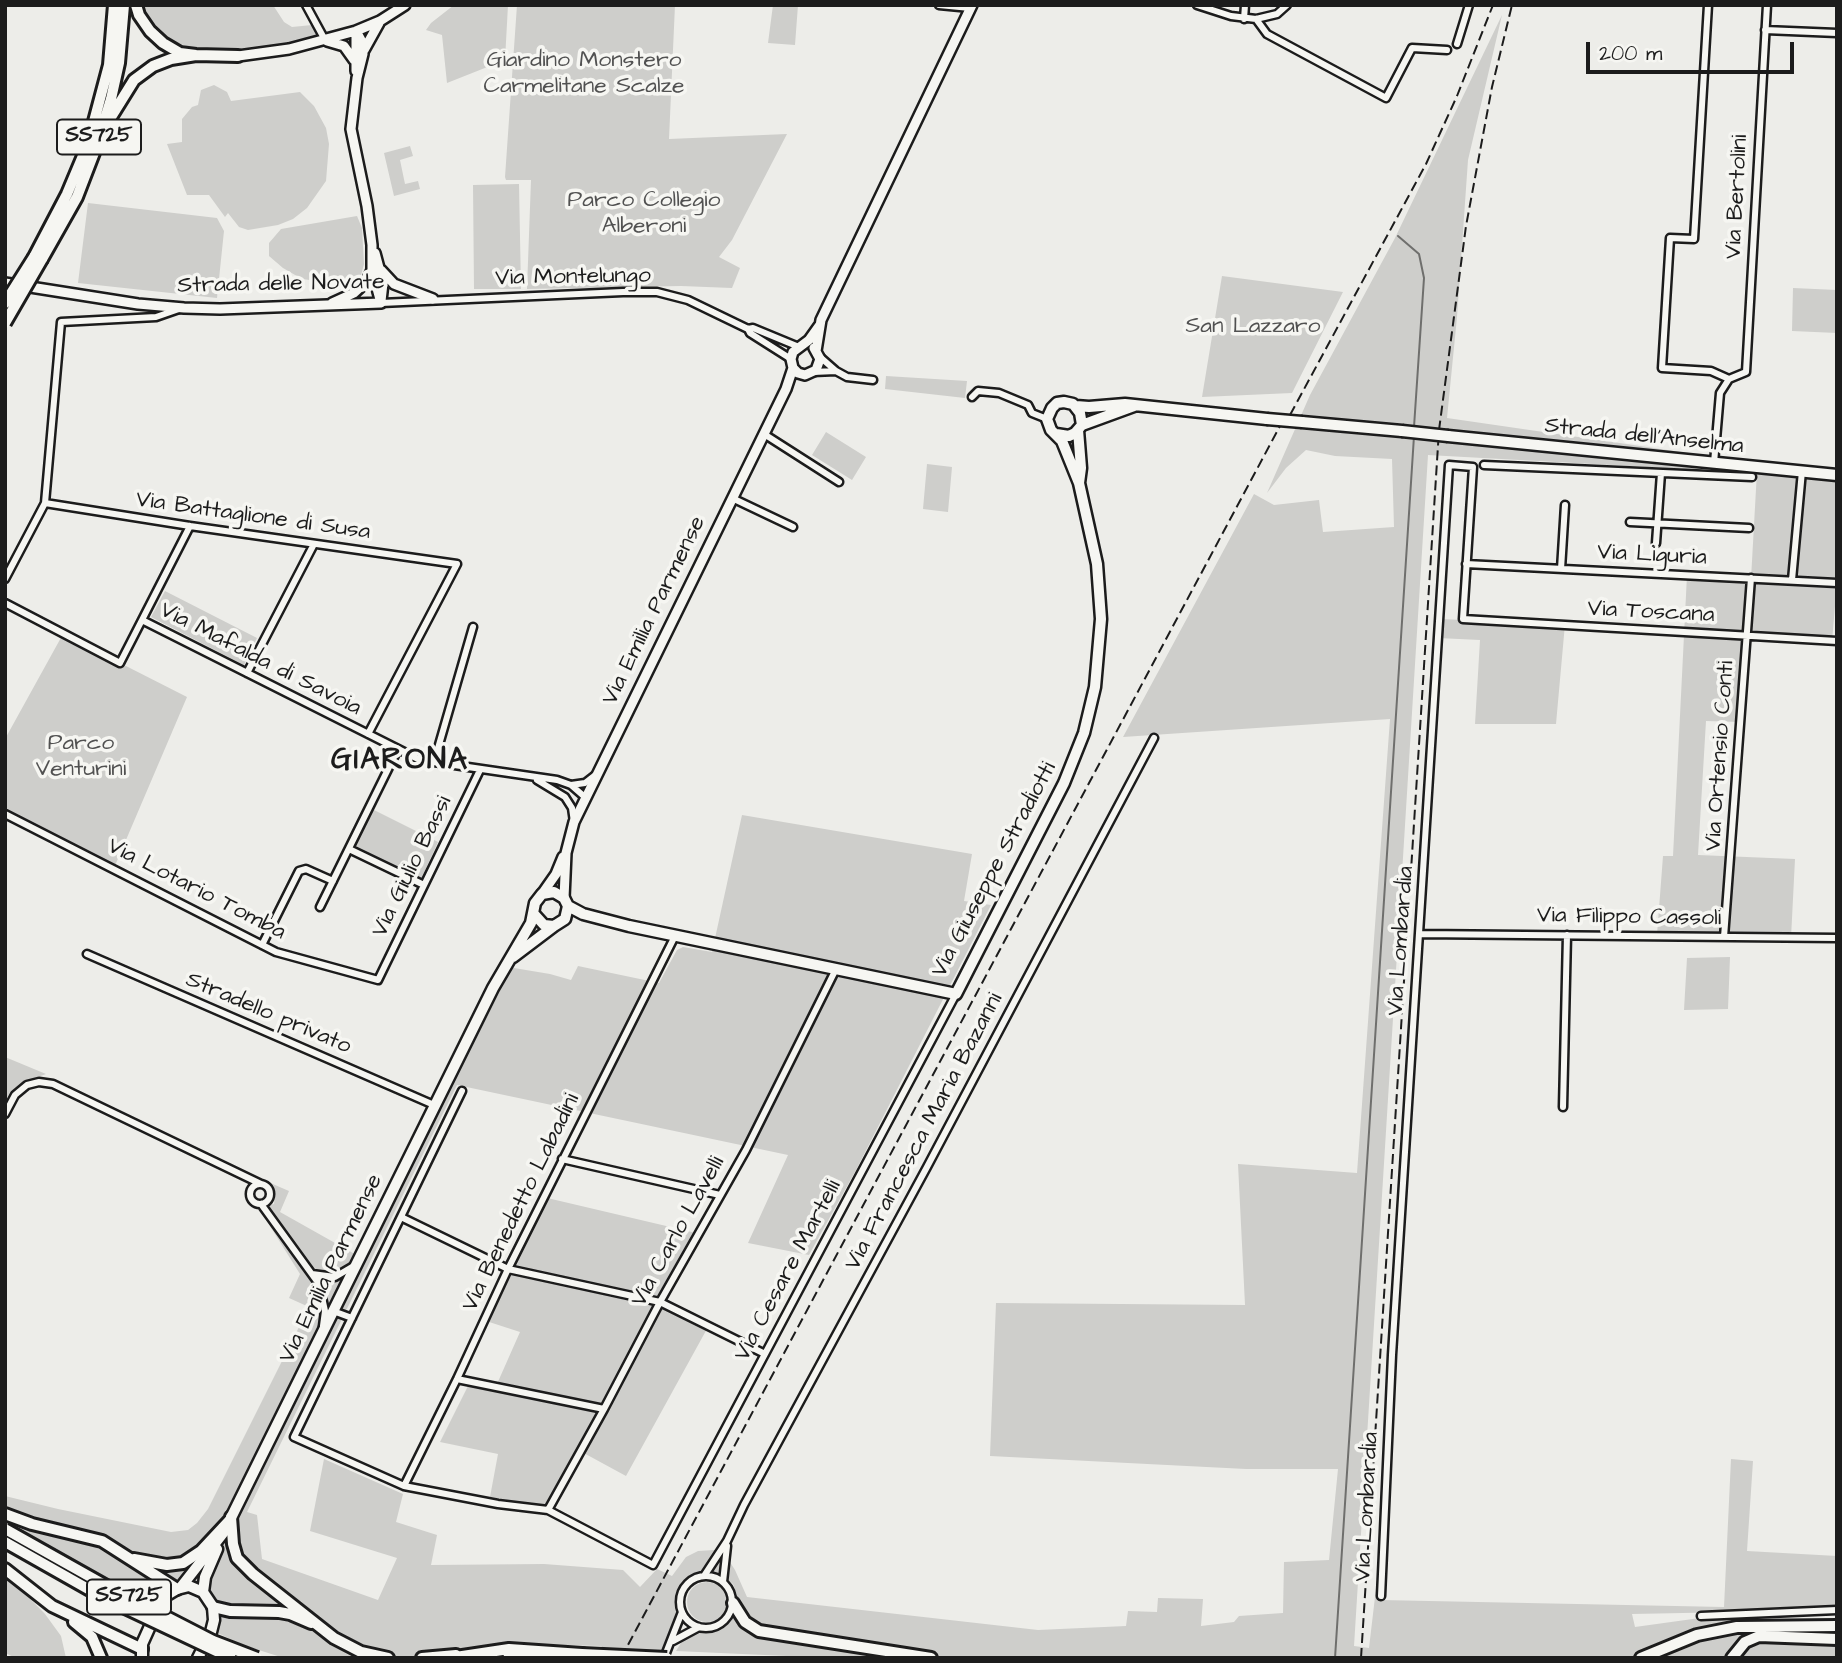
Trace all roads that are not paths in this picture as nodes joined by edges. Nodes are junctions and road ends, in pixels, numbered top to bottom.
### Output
1 (114, 5) edge
2 (124, 5) edge
3 (136, 5) edge
4 (306, 5) edge
5 (405, 5) edge
6 (939, 5) edge
7 (1197, 5) edge
8 (1245, 5) edge
9 (1287, 5) edge
10 (1469, 5) edge
11 (1708, 5) edge
12 (1767, 5) edge
13 (971, 7) edge
14 (1210, 7) edge
15 (1244, 19) junction
16 (1256, 19) junction
17 (380, 21) junction
18 (1765, 30) junction
19 (356, 31) junction
20 (1837, 33) edge
21 (325, 40) junction
22 (1457, 44) dead end
23 (1447, 50) dead end
24 (363, 54) junction
25 (196, 55) junction
26 (238, 56) joint
27 (355, 63) junction
28 (357, 78) junction
29 (97, 145) junction
30 (38, 258) junction
31 (376, 270) junction
32 (5, 284) edge
33 (433, 299) junction
34 (5, 303) edge
35 (381, 303) junction
36 (324, 306) junction
37 (184, 308) junction
38 (5, 323) edge
39 (819, 326) junction
40 (748, 329) junction
41 (801, 346) junction
42 (818, 353) junction
43 (792, 363) junction
44 (836, 371) junction
45 (809, 374) junction
46 (1729, 379) junction
47 (873, 380) dead end
48 (786, 389) junction
49 (972, 397) dead end
50 (1076, 406) junction
51 (1135, 406) junction
52 (1047, 419) junction
53 (1080, 428) junction
54 (764, 433) junction
55 (1056, 434) junction
56 (1714, 463) junction
57 (1484, 465) dead end
58 (1802, 471) junction
59 (1661, 473) junction
60 (1837, 475) edge
61 (1752, 477) dead end
62 (839, 482) dead end
63 (1079, 483) junction
64 (732, 498) junction
65 (44, 503) junction
66 (1565, 505) dead end
67 (1630, 522) dead end
68 (1658, 523) junction
69 (190, 526) junction
70 (793, 527) dead end
71 (1749, 528) dead end
72 (1656, 543) dead end
73 (314, 544) junction
74 (1465, 565) junction
75 (1561, 569) junction
76 (1751, 578) junction
77 (5, 579) edge
78 (1792, 580) junction
79 (1837, 583) edge
80 (5, 603) edge
81 (1463, 619) joint
82 (142, 620) junction
83 (473, 627) dead end
84 (1748, 636) junction
85 (1837, 641) edge
86 (247, 673) junction
87 (368, 734) junction
88 (1154, 738) dead end
89 (398, 749) junction
90 (433, 762) junction
91 (600, 769) junction
92 (480, 770) junction
93 (533, 778) junction
94 (571, 785) junction
95 (586, 798) junction
96 (5, 814) edge
97 (574, 822) junction
98 (349, 849) junction
99 (566, 853) junction
100 (333, 881) junction
101 (424, 885) junction
102 (542, 894) junction
103 (566, 902) junction
104 (320, 907) dead end
105 (534, 914) junction
106 (558, 924) junction
107 (629, 926) junction
108 (1420, 934) junction
109 (1567, 935) junction
110 (675, 936) junction
111 (1724, 937) junction
112 (1837, 938) edge
113 (262, 945) junction
114 (87, 954) dead end
115 (508, 962) junction
116 (836, 969) junction
117 (377, 980) joint
118 (956, 994) junction
119 (462, 1091) dead end
120 (434, 1105) junction
121 (1563, 1107) dead end
122 (5, 1114) edge
123 (562, 1159) junction
124 (244, 1175) junction
125 (261, 1184) junction
126 (252, 1189) junction
127 (720, 1195) junction
128 (269, 1199) junction
129 (261, 1204) junction
130 (272, 1217) junction
131 (401, 1217) junction
132 (356, 1264) junction
133 (508, 1269) junction
134 (312, 1274) junction
135 (660, 1302) junction
136 (333, 1311) junction
137 (352, 1318) junction
138 (322, 1332) junction
139 (765, 1354) junction
140 (457, 1379) junction
141 (604, 1409) junction
142 (404, 1486) junction
143 (548, 1510) junction
144 (5, 1514) edge
145 (230, 1519) junction
146 (5, 1529) edge
147 (224, 1532) junction
148 (727, 1541) junction
149 (5, 1542) edge
150 (129, 1558) junction
151 (5, 1569) edge
152 (704, 1576) junction
153 (723, 1582) junction
154 (179, 1588) junction
155 (203, 1592) junction
156 (1381, 1596) dead end
157 (733, 1603) junction
158 (52, 1606) junction
159 (213, 1607) junction
160 (1837, 1610) edge
161 (682, 1612) junction
162 (1701, 1616) dead end
163 (1837, 1626) edge
164 (320, 1627) junction
165 (699, 1627) junction
166 (1837, 1639) edge
167 (671, 1642) junction
168 (469, 1653) junction
169 (566, 1653) junction
170 (141, 1655) edge
171 (101, 1658) edge
172 (198, 1658) edge
173 (231, 1658) edge
174 (257, 1658) edge
175 (388, 1658) edge
176 (422, 1658) edge
177 (449, 1658) edge
178 (509, 1658) edge
179 (665, 1658) edge
180 (931, 1658) edge
181 (1642, 1658) edge
182 (1732, 1658) edge

1 - 30 highway, SS725
2 - 29 highway, SS725
3 - 25 highway
4 - 21 street
5 - 17 main road
6 - 13 street
7 - 14 street
8 - 15 street
9 - 16 street
10 - 22 street
11 - 46 street
12 - 18 street, Via Bertolini
13 - 39 main road, Via Emilia Parmense
14 - 15 street
15 - 16 street
16 - 23 street
17 - 19 main road
17 - 24 main road
18 - 20 street
18 - 46 street, Via Bertolini
19 - 21 main road
19 - 24 main road
19 - 27 main road
21 - 26 main road
21 - 27 main road
24 - 28 main road
25 - 26 highway
25 - 29 highway
27 - 28 main road
28 - 31 main road
29 - 30 highway, SS725
30 - 34 highway, SS725, bridge
30 - 38 highway, SS725, bridge
31 - 33 main road
31 - 35 main road
31 - 36 main road
32 - 37 main road, Strada delle Novate
33 - 35 street, Strada delle Novate
33 - 40 street, Via Montelungo
35 - 36 main road, Strada delle Novate
36 - 37 main road, Strada delle Novate
37 - 65 street
39 - 41 main road, Via Emilia Parmense
39 - 42 main road, Via Emilia Parmense
40 - 41 street, Via Montelungo
40 - 43 street, Via Montelungo
41 - 42 main road
41 - 43 main road, Via Emilia Parmense
42 - 44 street
42 - 45 main road, Via Emilia Parmense
43 - 45 main road
43 - 48 main road, Via Emilia Parmense
44 - 45 street
44 - 47 street
45 - 48 main road, Via Emilia Parmense
46 - 56 street
48 - 54 main road, Via Emilia Parmense
49 - 52 street
50 - 51 main road
50 - 52 main road
50 - 53 main road
51 - 53 main road
51 - 56 main road, Strada dell'Anselma, bridge
52 - 55 main road
53 - 55 main road
53 - 63 main road, Via Giuseppe Stradiotti
54 - 62 street
54 - 64 main road, Via Emilia Parmense
55 - 63 main road, Via Giuseppe Stradiotti
56 - 58 main road, Strada dell'Anselma
57 - 59 street
58 - 60 main road, Strada dell'Anselma
58 - 78 street
59 - 61 street
59 - 68 street
63 - 118 main road, Via Giuseppe Stradiotti
64 - 70 street
64 - 91 main road, Via Emilia Parmense
65 - 69 street, Via Battaglione di Susa
65 - 77 street
66 - 75 street
67 - 68 street
68 - 71 street
68 - 72 street
69 - 73 street, Via Battaglione di Susa
69 - 82 street
73 - 86 street
73 - 87 street, Via Battaglione di Susa
74 - 75 street, Via Liguria
74 - 81 street, Via Lombardia
74 - 108 street, Via Lombardia
75 - 76 street, Via Liguria
76 - 78 street, Via Liguria
76 - 84 street, Via Ortensio Conti
78 - 79 street, Via Liguria
80 - 82 street, Via Mafalda di Savoia
81 - 84 street, Via Toscana
82 - 86 street, Via Mafalda di Savoia
83 - 90 street
84 - 85 street, Via Toscana
84 - 111 street, Via Ortensio Conti
86 - 87 street, Via Mafalda di Savoia
87 - 89 street, Via Mafalda di Savoia
88 - 148 street, Via Francesca Maria Bazanni
89 - 90 street, Via Mafalda di Savoia
89 - 98 street
90 - 92 street, Via Mafalda di Savoia
91 - 94 street
91 - 95 main road, Via Emilia Parmense
92 - 93 street, Via Mafalda di Savoia
92 - 101 street, Via Giulio Bassi
93 - 94 street, Via Mafalda di Savoia
93 - 97 street, Via Mafalda di Savoia
94 - 95 street, Via Mafalda di Savoia
95 - 97 main road, Via Emilia Parmense
96 - 113 street, Via Lotario Tomba
97 - 99 main road, Via Emilia Parmense
98 - 100 street
98 - 101 street
99 - 102 main road, Via Emilia Parmense
99 - 103 main road, Via Emilia Parmense
100 - 104 street
100 - 113 street
101 - 117 street, Via Giulio Bassi
102 - 103 main road
102 - 105 main road
103 - 106 main road
103 - 107 main road, Via Giuseppe Stradiotti
105 - 106 main road
105 - 115 main road, Via Emilia Parmense
106 - 107 main road, Via Giuseppe Stradiotti
106 - 115 main road, Via Emilia Parmense
107 - 110 main road, Via Giuseppe Stradiotti
108 - 109 street, Via Filippo Cassoli
108 - 156 street, Via Lombardia
109 - 111 street, Via Filippo Cassoli
109 - 121 street
110 - 116 main road, Via Giuseppe Stradiotti
110 - 123 street, Via Benedetto Labadini
111 - 112 street, Via Filippo Cassoli
113 - 117 street, Via Lotario Tomba
114 - 120 street, Stradello privato
115 - 120 main road, Via Emilia Parmense
116 - 118 main road, Via Giuseppe Stradiotti
116 - 127 street, Via Carlo Lavelli
118 - 139 street, Via Cesare Martelli
119 - 131 street, Via Emilia Parmense
120 - 132 main road, Via Emilia Parmense
122 - 124 street
123 - 127 street
123 - 133 street, Via Benedetto Labadini
124 - 125 street
124 - 126 street
125 - 126 street
125 - 128 street
126 - 129 street
127 - 135 street, Via Carlo Lavelli
128 - 129 street
128 - 130 street
129 - 130 street
130 - 134 street
131 - 133 street
131 - 137 street, Via Emilia Parmense
132 - 134 street
132 - 136 main road, Via Emilia Parmense
133 - 135 street
133 - 140 street, Via Benedetto Labadini
134 - 138 street
135 - 139 street
135 - 141 street, Via Carlo Lavelli
136 - 137 street
136 - 138 main road, Via Emilia Parmense
137 - 142 street, Via Emilia Parmense
138 - 145 main road, Via Emilia Parmense
139 - 143 street, Via Cesare Martelli
140 - 141 street
140 - 142 street, Via Benedetto Labadini
141 - 143 street, Via Carlo Lavelli
142 - 143 street
144 - 150 highway
145 - 147 main road, Via Emilia Parmense
145 - 150 highway
145 - 164 highway
146 - 174 highway, SS725, bridge
147 - 154 main road, Via Emilia Parmense
147 - 155 main road
148 - 152 street
148 - 153 street
149 - 173 highway, SS725, bridge
150 - 154 highway
151 - 158 highway
152 - 153 street
152 - 161 street
153 - 157 street
154 - 155 main road
154 - 170 main road, Via Emilia Parmense
155 - 159 main road
157 - 165 street
157 - 180 highway
158 - 170 highway
158 - 171 highway
159 - 164 highway
159 - 172 main road
160 - 162 street
161 - 165 street
161 - 167 street
163 - 181 highway
164 - 175 highway
165 - 167 street
166 - 182 highway
167 - 179 street
168 - 169 highway
168 - 176 highway
168 - 177 highway
169 - 178 highway
169 - 179 highway, bridge

